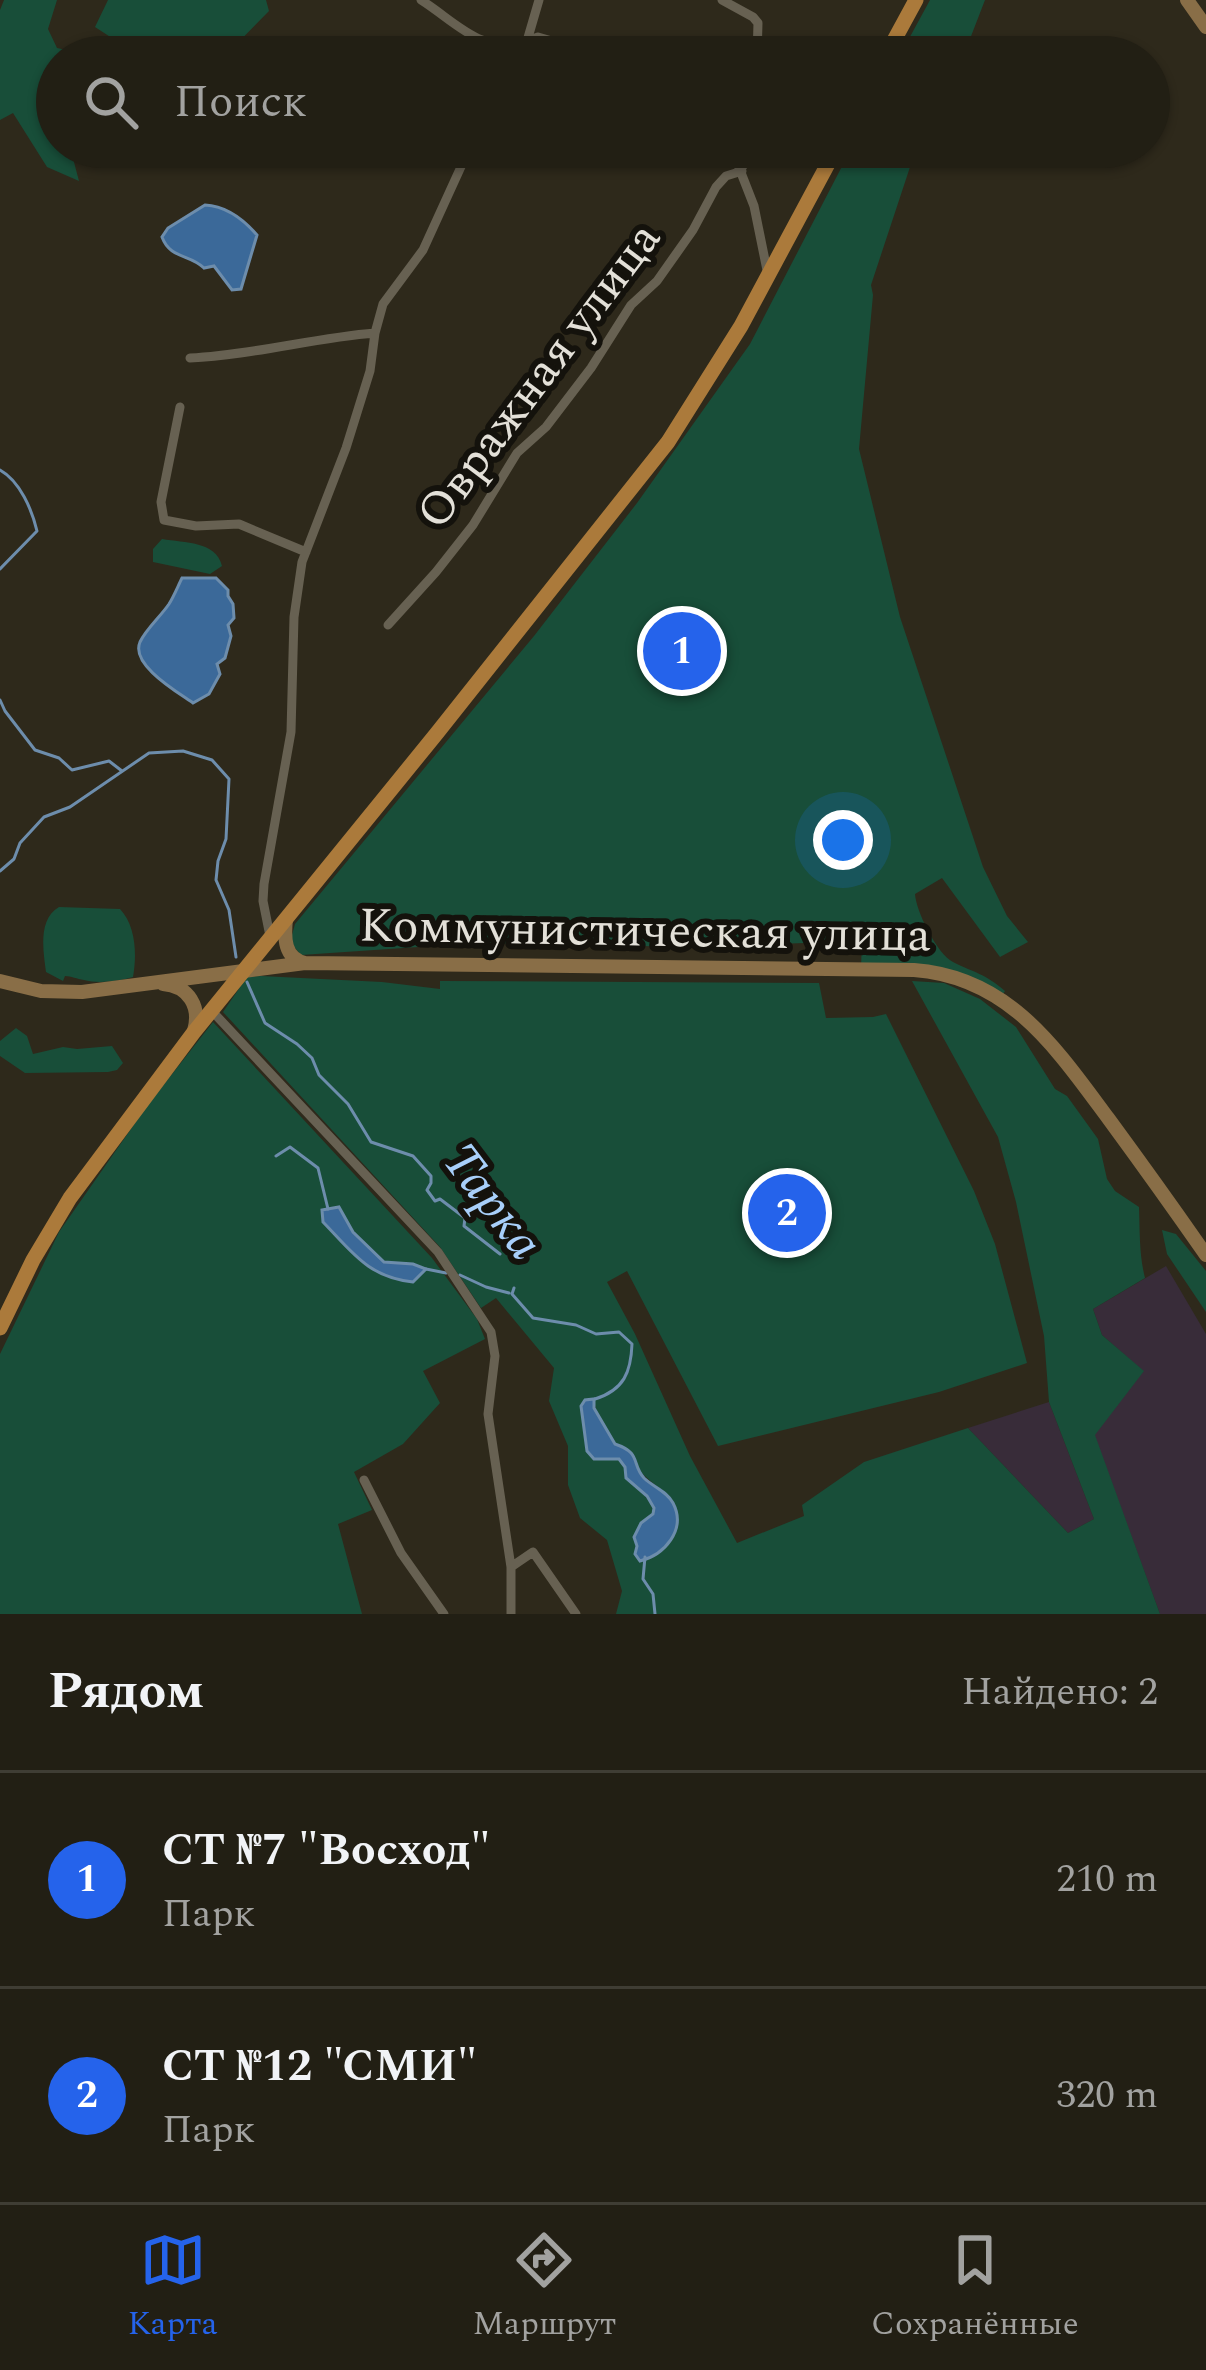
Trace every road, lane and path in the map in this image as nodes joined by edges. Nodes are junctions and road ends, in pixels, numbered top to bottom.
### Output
1 (421, 0) edge
2 (538, 0) edge
3 (722, 0) edge
4 (915, 0) edge
5 (1187, 0) edge
6 (1206, 27) edge
7 (473, 36) edge
8 (528, 36) edge
9 (758, 36) edge
10 (896, 36) edge
11 (460, 168) edge
12 (741, 168) edge
13 (742, 168) edge
14 (826, 168) edge
15 (742, 171) junction
16 (768, 275) junction
17 (375, 333) junction
18 (190, 358) dead end
19 (180, 407) dead end
20 (305, 552) junction
21 (388, 625) dead end
22 (287, 916) junction
23 (270, 936) junction
24 (305, 963) junction
25 (242, 970) junction
26 (0, 980) edge
27 (146, 984) junction
28 (215, 1015) junction
29 (194, 1032) junction
30 (1206, 1255) edge
31 (0, 1328) edge
32 (364, 1480) dead end
33 (511, 1567) junction
34 (444, 1614) edge
35 (512, 1614) edge
36 (576, 1614) edge

1 - 7 street
2 - 8 street
3 - 9 street
4 - 10 main road
5 - 6 main road
11 - 17 street
12 - 15 street
13 - 15 street
14 - 16 main road
15 - 16 street
15 - 21 street, Овражная улица
16 - 22 main road
17 - 18 street
17 - 20 street
19 - 20 street
20 - 23 street
22 - 23 main road
22 - 24 main road
23 - 25 main road
24 - 25 main road, Коммунистическая улица
24 - 30 main road, Коммунистическая улица
25 - 27 main road, Коммунистическая улица
25 - 28 main road
26 - 27 main road, Коммунистическая улица
27 - 29 main road
28 - 29 main road
28 - 33 street
29 - 31 main road
32 - 34 street
33 - 35 street
33 - 36 street

